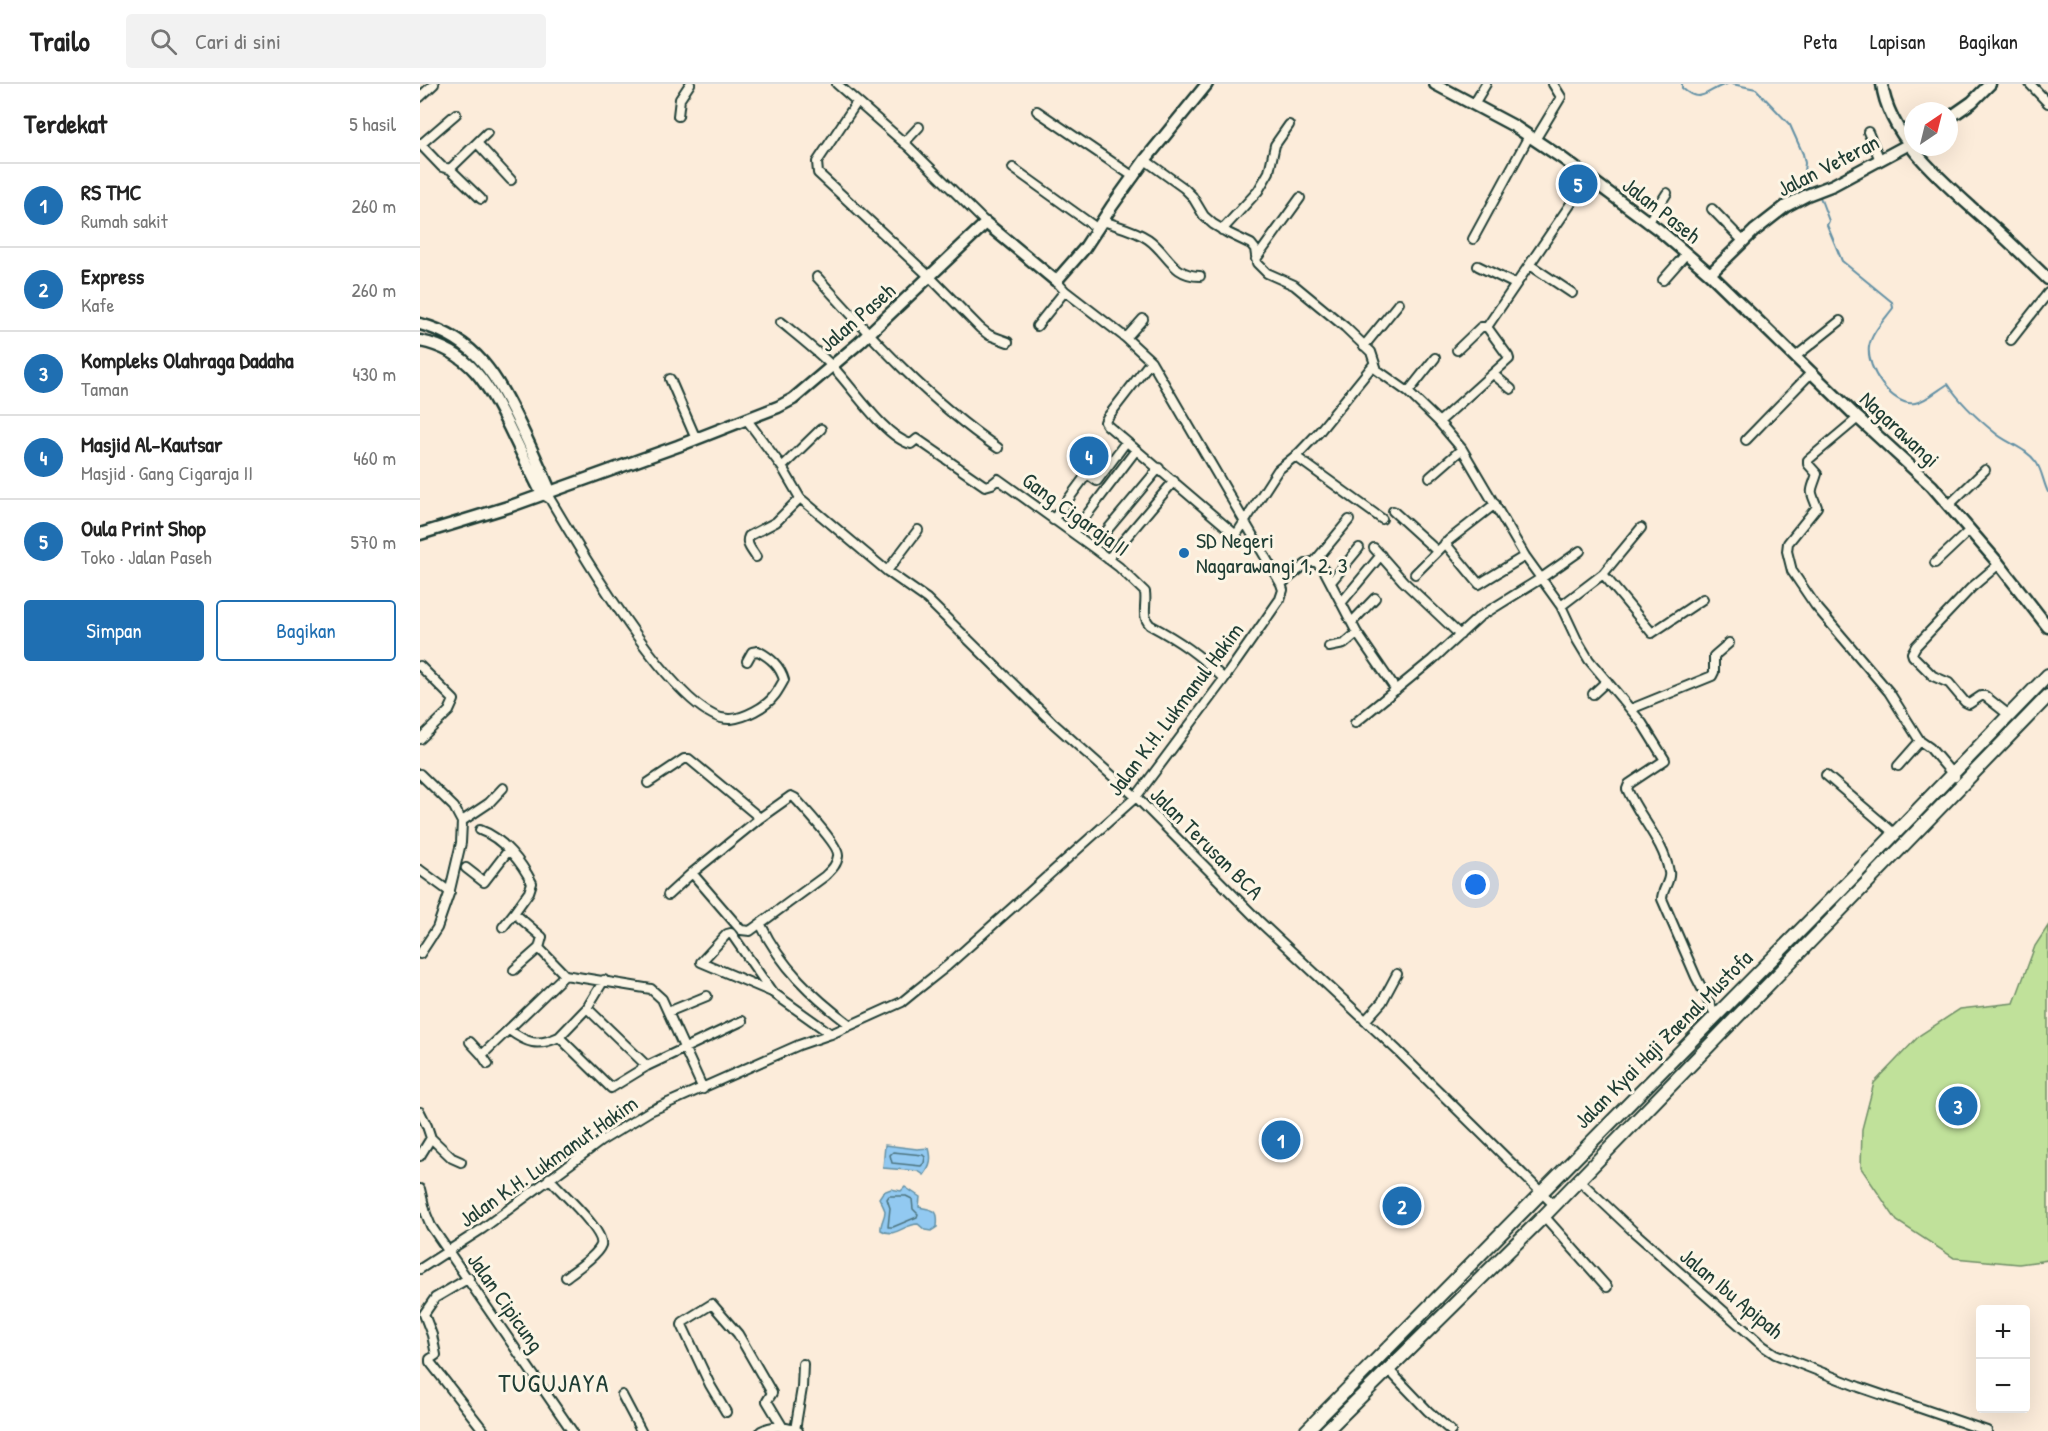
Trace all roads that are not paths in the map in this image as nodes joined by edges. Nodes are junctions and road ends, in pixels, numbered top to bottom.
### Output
1 (434, 84) edge
2 (690, 84) edge
3 (837, 84) edge
4 (1207, 84) edge
5 (1435, 84) edge
6 (1486, 84) edge
7 (1553, 84) edge
8 (1882, 84) edge
9 (1990, 84) edge
10 (2030, 84) edge
11 (420, 97) edge
12 (857, 102) junction
13 (2048, 103) edge
14 (1474, 104) junction
15 (1037, 111) dead end
16 (1958, 112) edge
17 (456, 114) dead end
18 (678, 116) dead end
19 (1289, 125) dead end
20 (919, 127) dead end
21 (1868, 132) dead end
22 (1904, 132) edge
23 (488, 134) dead end
24 (1532, 138) junction
25 (477, 143) junction
26 (904, 143) junction
27 (420, 145) edge
28 (1904, 147) edge
29 (1922, 156) edge
30 (1145, 160) junction
31 (1880, 160) junction
32 (1013, 168) dead end
33 (450, 169) junction
34 (1134, 177) junction
35 (1589, 177) junction
36 (512, 180) dead end
37 (1667, 194) dead end
38 (1300, 198) dead end
39 (481, 200) dead end
40 (1712, 209) dead end
41 (986, 223) junction
42 (1648, 223) junction
43 (1100, 225) junction
44 (1222, 230) junction
45 (1473, 239) dead end
46 (1743, 241) junction
47 (1686, 254) junction
48 (1256, 260) junction
49 (1530, 265) junction
50 (1478, 266) dead end
51 (1710, 274) junction
52 (1200, 276) dead end
53 (930, 277) junction
54 (818, 278) dead end
55 (2048, 279) edge
56 (1663, 280) dead end
57 (1056, 281) junction
58 (1515, 284) junction
59 (1065, 291) junction
60 (1572, 293) dead end
61 (2048, 293) edge
62 (1399, 303) dead end
63 (1143, 319) dead end
64 (1840, 321) dead end
65 (781, 322) dead end
66 (420, 324) edge
67 (1037, 326) dead end
68 (1486, 327) junction
69 (869, 334) junction
70 (1126, 338) junction
71 (2011, 340) dead end
72 (420, 341) edge
73 (1008, 342) dead end
74 (1364, 345) junction
75 (1457, 350) dead end
76 (1796, 357) junction
77 (1435, 358) dead end
78 (1151, 361) junction
79 (1374, 364) junction
80 (831, 366) junction
81 (1812, 372) junction
82 (1493, 374) junction
83 (670, 379) dead end
84 (1511, 389) dead end
85 (1408, 392) junction
86 (1858, 418) junction
87 (747, 420) junction
88 (1439, 422) junction
89 (821, 429) dead end
90 (696, 439) junction
91 (1746, 440) dead end
92 (1126, 442) junction
93 (998, 448) dead end
94 (1462, 449) junction
95 (1136, 450) junction
96 (1295, 456) junction
97 (782, 467) junction
98 (1159, 468) junction
99 (1985, 470) dead end
100 (1430, 477) dead end
101 (1174, 481) junction
102 (547, 494) junction
103 (800, 498) junction
104 (1495, 504) junction
105 (1948, 506) junction
106 (1393, 511) dead end
107 (1382, 519) dead end
108 (1053, 520) junction
109 (1349, 520) dead end
110 (1244, 522) junction
111 (1641, 528) dead end
112 (918, 530) dead end
113 (1970, 530) junction
114 (1073, 533) junction
115 (420, 534) edge
116 (1445, 543) junction
117 (1093, 547) junction
118 (1359, 548) dead end
119 (1374, 548) dead end
120 (1580, 550) dead end
121 (1437, 552) junction
122 (1381, 555) junction
123 (756, 556) dead end
124 (1525, 556) junction
125 (1108, 559) junction
126 (1315, 561) junction
127 (1935, 562) dead end
128 (1999, 564) junction
129 (887, 571) junction
130 (1415, 574) dead end
131 (1603, 574) junction
132 (1540, 579) junction
133 (1331, 582) junction
134 (1281, 584) junction
135 (1375, 598) dead end
136 (1703, 599) dead end
137 (1342, 602) junction
138 (1561, 606) junction
139 (1352, 622) junction
140 (2048, 627) edge
141 (1358, 633) junction
142 (1460, 635) junction
143 (1576, 640) junction
144 (1729, 643) dead end
145 (1567, 645) dead end
146 (1329, 647) dead end
147 (747, 661) dead end
148 (420, 666) edge
149 (2048, 675) edge
150 (1224, 679) junction
151 (1607, 681) junction
152 (1396, 690) junction
153 (1593, 694) dead end
154 (2048, 696) edge
155 (1631, 710) junction
156 (2009, 715) junction
157 (1355, 723) dead end
158 (420, 739) edge
159 (1920, 741) junction
160 (1898, 766) dead end
161 (1953, 773) junction
162 (420, 774) edge
163 (1826, 775) dead end
164 (648, 783) dead end
165 (1962, 785) junction
166 (502, 788) dead end
167 (1136, 797) junction
168 (760, 818) junction
169 (462, 824) junction
170 (480, 830) dead end
171 (1894, 834) junction
172 (508, 851) junction
173 (466, 868) dead end
174 (420, 870) edge
175 (692, 873) junction
176 (1849, 881) junction
177 (450, 892) junction
178 (1859, 892) junction
179 (668, 895) dead end
180 (514, 913) junction
181 (761, 925) junction
182 (503, 927) dead end
183 (538, 948) junction
184 (420, 954) edge
185 (754, 968) junction
186 (514, 970) dead end
187 (1397, 974) dead end
188 (565, 975) junction
189 (604, 980) junction
190 (743, 980) junction
191 (1744, 987) junction
192 (772, 992) junction
193 (707, 996) dead end
194 (1754, 999) junction
195 (586, 1008) junction
196 (668, 1012) junction
197 (1716, 1016) junction
198 (1365, 1021) junction
199 (742, 1022) dead end
200 (849, 1024) junction
201 (508, 1030) junction
202 (831, 1034) junction
203 (559, 1037) junction
204 (470, 1042) dead end
205 (685, 1050) junction
206 (482, 1055) junction
207 (488, 1064) dead end
208 (647, 1066) junction
209 (735, 1073) joint
210 (703, 1089) junction
211 (1631, 1102) junction
212 (420, 1113) edge
213 (1641, 1113) junction
214 (431, 1137) junction
215 (420, 1156) edge
216 (461, 1162) dead end
217 (549, 1178) junction
218 (1579, 1180) junction
219 (420, 1189) edge
220 (1542, 1192) junction
221 (1554, 1205) junction
222 (1544, 1216) junction
223 (449, 1251) junction
224 (420, 1269) edge
225 (566, 1277) dead end
226 (469, 1278) junction
227 (1607, 1287) dead end
228 (1429, 1307) junction
229 (1439, 1318) junction
230 (803, 1364) dead end
231 (1367, 1369) junction
232 (1388, 1369) junction
233 (1377, 1380) junction
234 (622, 1395) dead end
235 (726, 1412) dead end
236 (782, 1426) junction
237 (1975, 1429) edge
238 (1330, 1430) edge
239 (484, 1431) edge
240 (572, 1431) edge
241 (641, 1431) edge
242 (761, 1431) edge
243 (796, 1431) edge
244 (1306, 1431) edge
245 (1451, 1431) edge
246 (1987, 1431) edge

1 - 11 street
2 - 18 street
3 - 12 street
4 - 30 street
5 - 14 street, Jalan Paseh
6 - 14 street
7 - 24 street
8 - 22 street
9 - 16 street
10 - 13 street
12 - 26 street
12 - 53 street
14 - 24 street, Jalan Paseh
15 - 34 street
17 - 27 street
19 - 44 street
20 - 26 street
21 - 31 street
23 - 25 street
24 - 35 street, Jalan Paseh
24 - 45 street
25 - 33 street
25 - 36 street
26 - 41 street
27 - 33 street
28 - 31 street, Jalan Veteran
29 - 55 street
30 - 34 street
30 - 44 street
31 - 46 street, Jalan Veteran
32 - 43 street
33 - 39 street
34 - 43 street
35 - 42 street, Jalan Paseh
35 - 49 street
37 - 42 street
38 - 48 street
40 - 46 street
41 - 53 street, Jalan Paseh
41 - 57 street
42 - 47 street, Jalan Paseh
43 - 52 street
43 - 57 street
44 - 48 street
46 - 51 street, Jalan Veteran
47 - 51 street, Jalan Paseh
47 - 56 street
48 - 74 street
49 - 58 street
49 - 60 street
50 - 58 street
51 - 76 street, Nagarawangi
53 - 69 street, Jalan Paseh
53 - 73 street
54 - 69 street
57 - 59 street
58 - 68 street
59 - 67 street
59 - 70 street
61 - 71 street
62 - 74 street
63 - 70 street
64 - 76 street
65 - 80 street
66 - 102 street
68 - 75 street
68 - 82 street
69 - 80 street, Jalan Paseh
69 - 93 street
70 - 78 street
72 - 102 street
74 - 79 street
76 - 81 street, Nagarawangi
77 - 85 street
78 - 92 street
78 - 110 street
79 - 85 street
79 - 96 street
80 - 87 street, Jalan Paseh
80 - 108 street, Gang Cigaraja II
81 - 86 street, Nagarawangi
81 - 91 street
82 - 84 street
82 - 88 street
83 - 90 street
85 - 88 street
86 - 105 street, Nagarawangi
86 - 159 street
87 - 90 street, Jalan Paseh
87 - 97 street, Jalan Terusan BCA
88 - 94 street
89 - 97 street
90 - 102 street, Jalan Paseh
92 - 95 street
92 - 108 street
94 - 100 street
94 - 104 street
95 - 98 street
95 - 114 street
96 - 107 street
96 - 110 street
97 - 103 street, Jalan Terusan BCA
98 - 101 street
98 - 117 street
99 - 105 street
101 - 110 street
101 - 125 street
102 - 115 street, Jalan Paseh
102 - 147 street
103 - 123 street
103 - 129 street, Jalan Terusan BCA
104 - 116 street
104 - 124 street
105 - 113 street, Nagarawangi
106 - 121 street
108 - 114 street, Gang Cigaraja II
109 - 126 street
110 - 134 street
111 - 131 street
112 - 129 street
113 - 127 street
113 - 128 street, Nagarawangi
114 - 117 street, Gang Cigaraja II
116 - 121 street
116 - 124 street
117 - 125 street, Gang Cigaraja II
118 - 133 street
119 - 122 street
120 - 132 street
121 - 130 street
122 - 137 street
122 - 142 street
124 - 132 street
125 - 150 street, Gang Cigaraja II
126 - 133 street
126 - 134 street
128 - 140 street, Nagarawangi
128 - 156 street
129 - 167 street, Jalan Terusan BCA
131 - 136 street
131 - 138 street
132 - 138 street
132 - 142 street
133 - 137 street
134 - 150 street, Jalan K.H. Lukmanul Hakim
135 - 139 street
137 - 139 street
138 - 143 street
139 - 141 street
141 - 146 street
141 - 152 street
142 - 152 street
143 - 145 street
143 - 151 street
144 - 155 street
148 - 158 street
149 - 156 main road, Jalan Kyai Haji Zaenal Mustofa
150 - 167 street, Jalan K.H. Lukmanul Hakim
151 - 153 street
151 - 155 street
152 - 157 street
154 - 165 main road, Jalan Kyai Haji Zaenal Mustofa
155 - 197 street
156 - 161 main road, Jalan Kyai Haji Zaenal Mustofa
159 - 160 street
159 - 161 street
161 - 165 street
161 - 171 main road, Jalan Kyai Haji Zaenal Mustofa
162 - 169 street
163 - 171 street
164 - 168 street
165 - 178 main road, Jalan Kyai Haji Zaenal Mustofa
166 - 169 street
167 - 198 street, Jalan Terusan BCA
167 - 200 street, Jalan K.H. Lukmanul Hakim
168 - 175 street
168 - 181 street
169 - 177 street
170 - 172 street
171 - 176 main road, Jalan Kyai Haji Zaenal Mustofa
172 - 173 street
172 - 180 street
174 - 177 street
175 - 179 street
175 - 181 street
176 - 178 main road
176 - 191 main road, Jalan Kyai Haji Zaenal Mustofa
177 - 184 street
178 - 194 main road, Jalan Kyai Haji Zaenal Mustofa
180 - 182 street
180 - 183 street
181 - 200 street
183 - 186 street
183 - 188 street
185 - 190 street
185 - 190 street
185 - 192 street
187 - 198 street
188 - 189 street
188 - 201 street
189 - 195 street
189 - 196 street
190 - 192 street
191 - 194 main road
191 - 197 main road, Jalan Kyai Haji Zaenal Mustofa
192 - 202 street
193 - 196 street
194 - 213 main road, Jalan Kyai Haji Zaenal Mustofa
195 - 203 street
195 - 208 street
196 - 205 street
197 - 211 main road, Jalan Kyai Haji Zaenal Mustofa
198 - 220 street, Jalan Terusan BCA
199 - 205 street
200 - 202 street, Jalan K.H. Lukmanul Hakim
201 - 203 street
201 - 206 street
202 - 209 street, Jalan K.H. Lukmanul Hakim
203 - 208 street
204 - 206 street
205 - 208 street
205 - 210 street
206 - 207 street
209 - 210 street, Jalan K.H. Lukmanut Hakim
210 - 217 street, Jalan K.H. Lukmanut Hakim
211 - 213 main road
211 - 220 main road, Jalan Kyai Haji Zaenal Mustofa
212 - 214 street
213 - 218 main road, Jalan Kyai Haji Zaenal Mustofa
214 - 215 street
214 - 216 street
217 - 223 street, Jalan K.H. Lukmanut Hakim
217 - 225 street
218 - 221 main road, Jalan Kyai Haji Zaenal Mustofa
218 - 237 street, Jalan Ibu Apipah
219 - 223 street, Jalan Cipicung
220 - 221 street, Jalan Terusan BCA
220 - 228 main road, Jalan Kyai Haji Zaenal Mustofa
221 - 222 main road, Jalan Kyai Haji Zaenal Mustofa
222 - 227 street
222 - 229 main road, Jalan Kyai Haji Zaenal Mustofa
223 - 224 street
223 - 226 street, Jalan Cipicung
226 - 239 street
226 - 240 street, Jalan Cipicung
228 - 229 main road
228 - 231 main road, Jalan Kyai Haji Zaenal Mustofa
229 - 232 main road, Jalan Kyai Haji Zaenal Mustofa
230 - 243 street
231 - 233 main road
231 - 244 main road, Jalan Kyai Haji Zaenal Mustofa
232 - 233 main road, Jalan Kyai Haji Zaenal Mustofa
232 - 245 street
233 - 238 main road, Jalan Kyai Haji Zaenal Mustofa
234 - 241 street
235 - 236 street
236 - 242 street
236 - 243 street
237 - 246 street, Jalan Ibu Apipah

